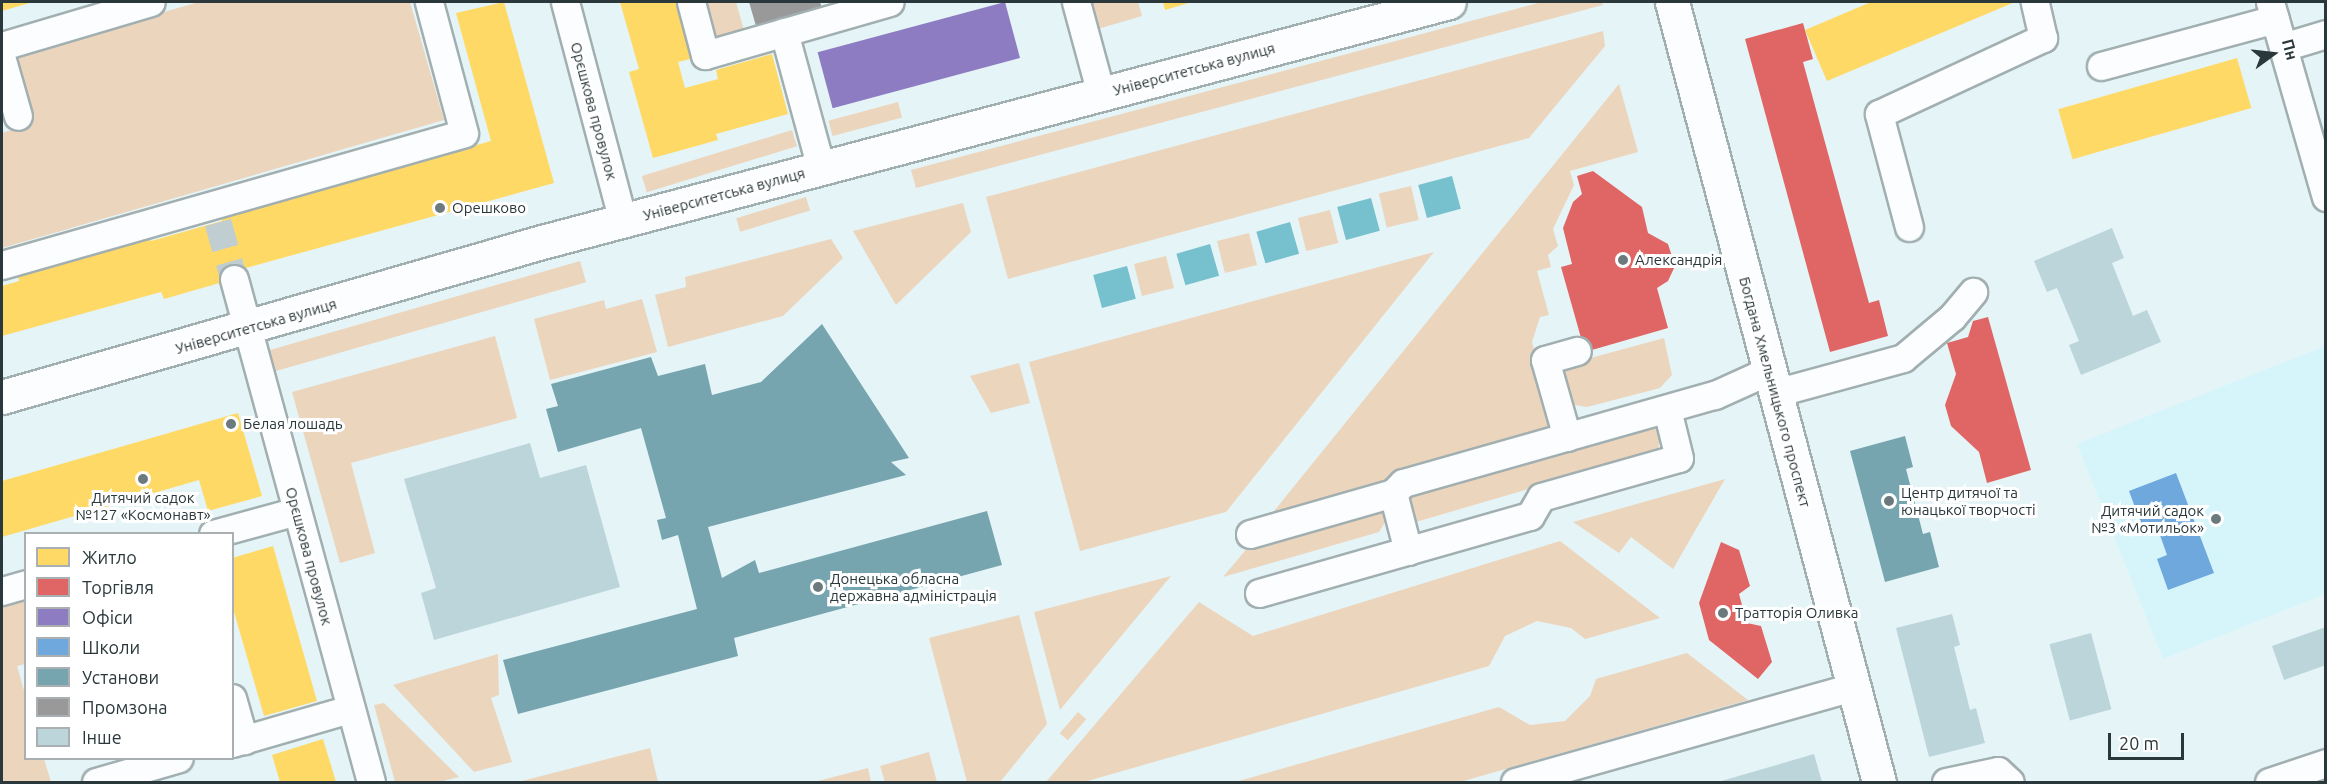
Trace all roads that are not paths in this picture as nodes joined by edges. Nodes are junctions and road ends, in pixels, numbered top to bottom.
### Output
1 (151, 2) edge
2 (429, 2) edge
3 (565, 2) edge
4 (691, 2) edge
5 (890, 2) edge
6 (1076, 2) edge
7 (1449, 2) edge
8 (1672, 2) edge
9 (2035, 2) edge
10 (836, 9) edge
11 (2272, 10) edge
12 (784, 32) junction
13 (2325, 34) edge
14 (2, 46) edge
15 (2283, 47) junction
16 (2, 60) edge
17 (2101, 66) dead end
18 (1101, 94) junction
19 (18, 116) dead end
20 (821, 168) junction
21 (2325, 197) edge
22 (623, 221) junction
23 (1909, 227) dead end
24 (2, 265) edge
25 (234, 279) tunnel mouth
26 (1973, 292) dead end
27 (247, 329) junction
28 (1578, 351) dead end
29 (1772, 382) junction
30 (2, 397) edge
31 (1668, 409) junction
32 (1566, 437) junction
33 (1393, 493) junction
34 (297, 511) junction
35 (220, 532) edge
36 (1250, 534) dead end
37 (1408, 551) junction
38 (24, 585) edge
39 (2, 591) edge
40 (1259, 593) dead end
41 (1854, 687) junction
42 (350, 709) junction
43 (234, 712) edge
44 (238, 741) edge
45 (176, 760) edge
46 (2325, 763) edge
47 (96, 783) edge
48 (371, 783) edge
49 (1515, 783) edge
50 (1879, 783) edge
51 (1946, 783) edge
52 (2010, 783) edge
53 (2269, 783) edge

1 - 14 street
2 - 24 street
3 - 22 street, Орєшкова провулок
4 - 12 street
5 - 10 street
6 - 18 street
7 - 18 main road, Університетська вулиця
8 - 29 main road, Богдана Хмельницького проспект
9 - 23 street
10 - 12 street
11 - 15 street
11 - 17 street
12 - 20 street
13 - 15 street
15 - 21 street
16 - 19 street
18 - 20 main road, Університетська вулиця
20 - 22 main road, Університетська вулиця
22 - 27 main road, Університетська вулиця
25 - 27 street, Орєшкова провулок
26 - 29 street
27 - 30 main road, Університетська вулиця
27 - 34 street, Орєшкова провулок
28 - 32 street
29 - 31 street
29 - 41 main road, Богдана Хмельницького проспект
31 - 32 street
31 - 37 street
32 - 33 street
33 - 36 street
33 - 37 street
34 - 35 street
34 - 42 street, Орєшкова провулок
37 - 40 street
38 - 39 street
41 - 49 street
41 - 50 main road, Богдана Хмельницького проспект
42 - 44 street
42 - 48 street, Орєшкова провулок
43 - 44 street
45 - 47 street
46 - 53 street
51 - 52 street

